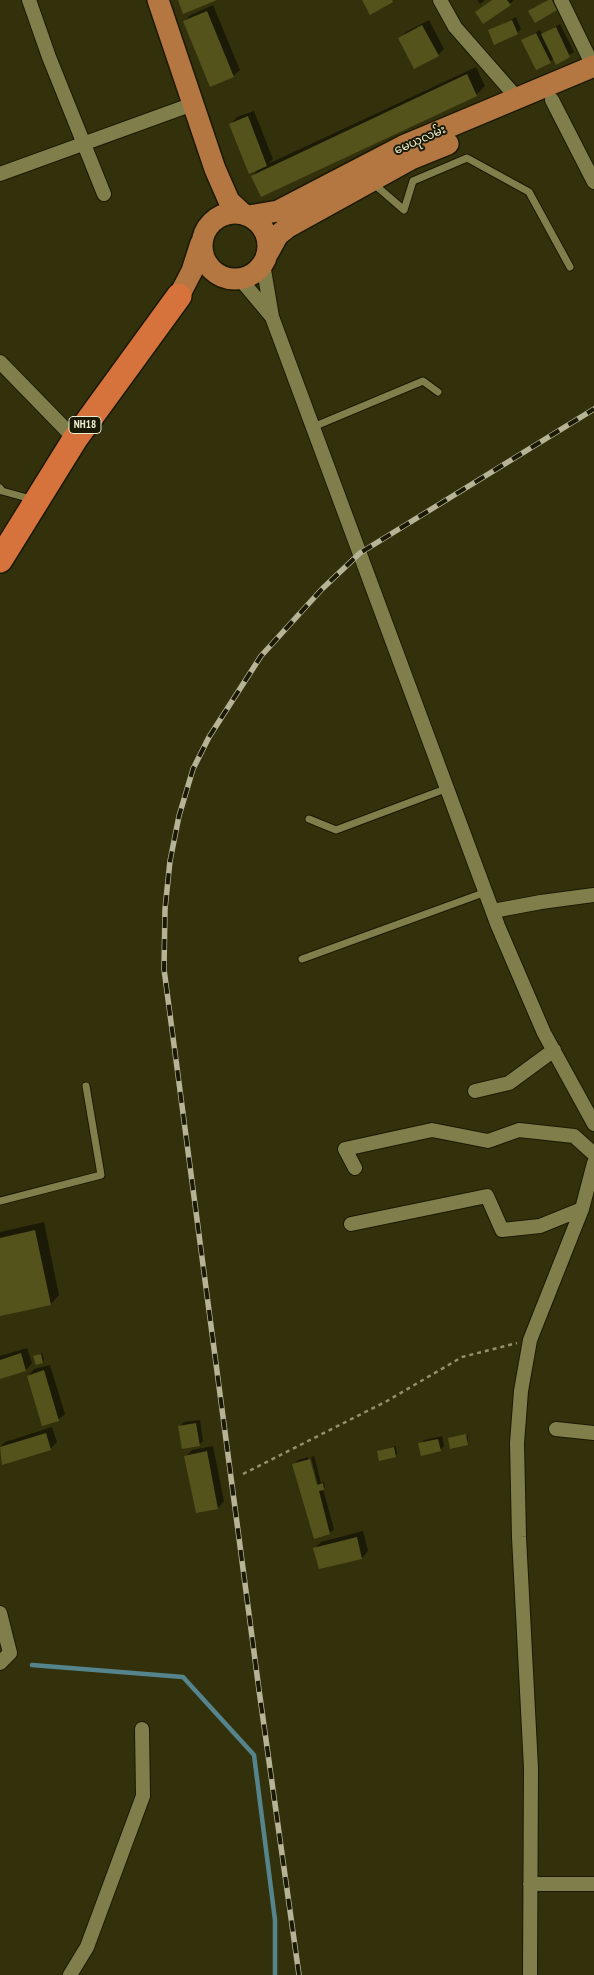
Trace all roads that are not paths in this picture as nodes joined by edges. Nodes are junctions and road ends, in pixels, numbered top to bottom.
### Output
1 (29, 0) edge
2 (158, 0) edge
3 (440, 0) edge
4 (561, 0) edge
5 (594, 71) edge
6 (518, 99) junction
7 (552, 100) junction
8 (194, 104) junction
9 (83, 142) junction
10 (215, 169) junction
11 (0, 174) edge
12 (371, 181) junction
13 (594, 182) edge
14 (104, 194) dead end
15 (246, 215) junction
16 (206, 232) junction
17 (265, 258) junction
18 (570, 267) dead end
19 (237, 280) junction
20 (179, 296) junction
21 (272, 316) junction
22 (0, 362) edge
23 (438, 392) dead end
24 (313, 427) junction
25 (75, 439) junction
26 (0, 488) edge
27 (36, 501) junction
28 (0, 560) edge
29 (448, 788) junction
30 (309, 819) dead end
31 (486, 892) junction
32 (594, 895) edge
33 (493, 911) junction
34 (302, 959) dead end
35 (554, 1050) junction
36 (86, 1086) dead end
37 (475, 1091) dead end
38 (594, 1124) edge
39 (594, 1154) edge
40 (594, 1163) edge
41 (356, 1168) dead end
42 (0, 1201) edge
43 (582, 1209) junction
44 (352, 1224) dead end
45 (556, 1429) dead end
46 (594, 1433) edge
47 (0, 1613) edge
48 (0, 1663) edge
49 (142, 1729) dead end
50 (530, 1884) junction
51 (594, 1884) edge
52 (70, 1975) edge
53 (530, 1975) edge

1 - 9 street
2 - 8 main road
3 - 6 street
4 - 5 street
5 - 6 main road, မေယုလမ်း
5 - 7 main road, မေယုလမ်း
6 - 15 main road, မေယုလမ်း
7 - 12 main road, မေယုလမ်း
7 - 13 street
8 - 9 street
8 - 10 main road
9 - 11 street
9 - 14 street
10 - 15 main road
10 - 16 main road
12 - 17 main road, မေယုလမ်း
12 - 18 lane
15 - 16 main road
15 - 17 main road
16 - 19 main road
16 - 20 main road
17 - 19 main road
17 - 21 street
19 - 20 main road
19 - 21 street
20 - 25 highway, NH18
21 - 24 street
22 - 25 street
23 - 24 lane
24 - 29 street
25 - 27 highway, NH18
26 - 27 lane
27 - 28 highway, NH18
29 - 30 lane
29 - 31 street
31 - 33 street
31 - 34 lane
32 - 33 street
33 - 35 street
35 - 37 street
35 - 38 street
36 - 42 lane
39 - 41 street
40 - 43 street
43 - 44 street
43 - 50 street
45 - 46 street
47 - 48 street
49 - 52 street
50 - 51 street
50 - 53 street

